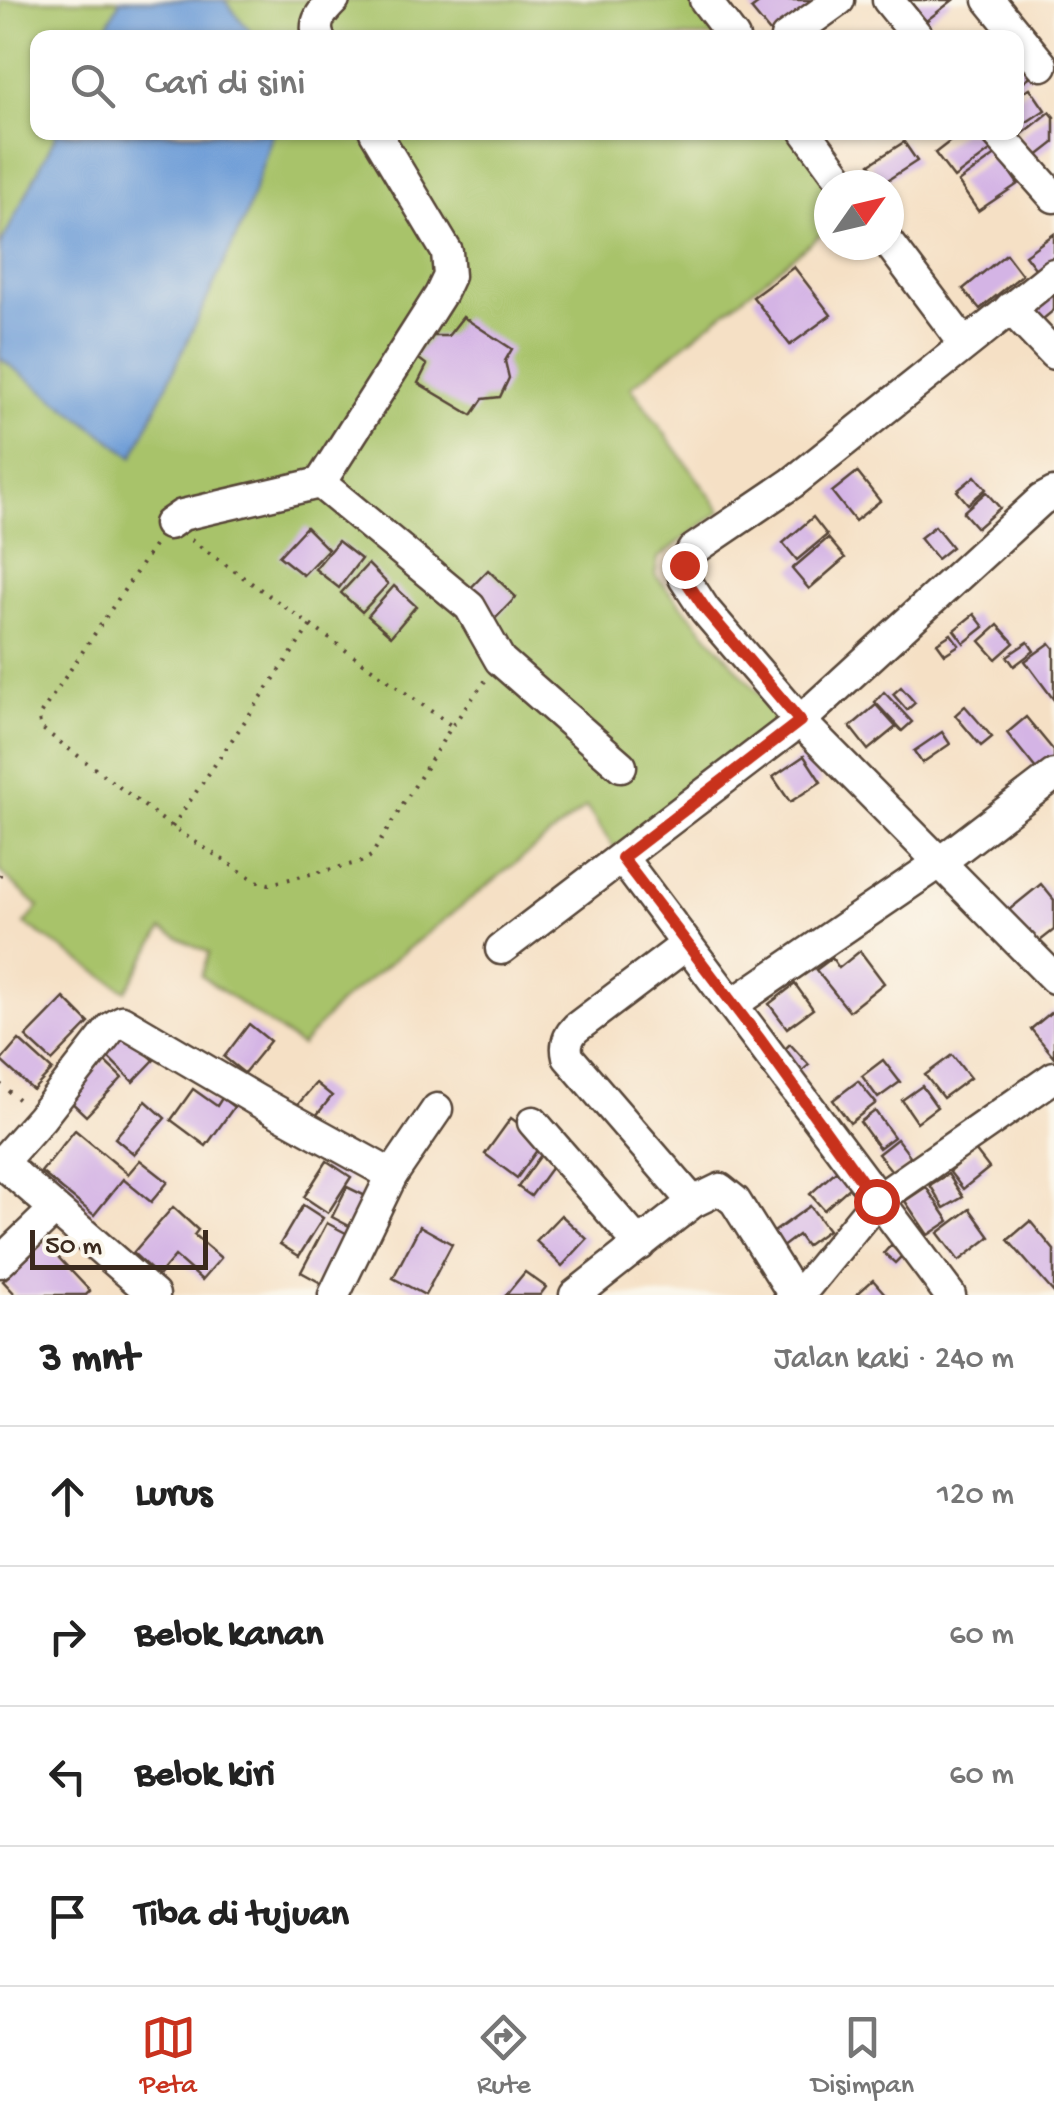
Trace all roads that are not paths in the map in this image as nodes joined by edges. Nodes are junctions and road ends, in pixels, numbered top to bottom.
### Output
1 (334, 0) edge
2 (705, 0) edge
3 (839, 0) edge
4 (888, 0) edge
5 (989, 0) edge
6 (316, 30) edge
7 (728, 30) edge
8 (797, 30) edge
9 (912, 30) edge
10 (1013, 30) edge
11 (1024, 43) edge
12 (1042, 65) dead end
13 (379, 140) edge
14 (812, 140) edge
15 (1003, 140) edge
16 (834, 170) edge
17 (1054, 198) edge
18 (902, 260) edge
19 (1054, 274) edge
20 (1010, 308) junction
21 (964, 342) junction
22 (1054, 354) edge
23 (320, 484) junction
24 (1054, 493) edge
25 (169, 524) road end
26 (800, 721) junction
27 (621, 766) dead end
28 (1054, 775) edge
29 (622, 858) junction
30 (939, 863) junction
31 (686, 944) junction
32 (501, 949) dead end
33 (1053, 974) edge
34 (733, 1004) junction
35 (1054, 1077) edge
36 (437, 1109) dead end
37 (533, 1122) dead end
38 (1, 1162) edge
39 (392, 1175) junction
40 (876, 1201) junction
41 (694, 1202) junction
42 (54, 1210) junction
43 (640, 1245) junction
44 (0, 1262) edge
45 (154, 1295) edge
46 (334, 1295) edge
47 (575, 1295) edge
48 (796, 1295) edge
49 (950, 1295) edge

1 - 6 street
2 - 7 street
3 - 8 street
4 - 9 street
5 - 10 street
11 - 12 street
13 - 23 street
14 - 16 street
15 - 17 street
18 - 21 street
19 - 20 street
20 - 21 street
20 - 22 street
21 - 26 street
23 - 25 street
23 - 27 street
24 - 26 street
26 - 29 street
26 - 30 street
28 - 30 street
29 - 31 street
29 - 32 street
30 - 33 street
30 - 34 street
31 - 34 street
31 - 41 street
34 - 40 street
35 - 40 street
36 - 39 street
37 - 43 street
38 - 39 street
38 - 42 street
39 - 46 street
40 - 48 street
40 - 49 street
41 - 43 street
41 - 48 street
42 - 44 street
42 - 45 street
43 - 47 street

